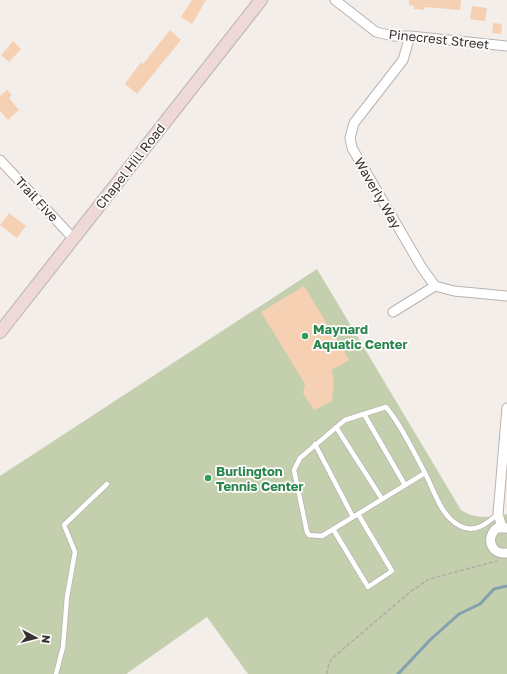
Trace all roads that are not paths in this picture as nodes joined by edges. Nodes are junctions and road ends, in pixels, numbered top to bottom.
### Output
1 (261, 0) edge
2 (335, 0) edge
3 (410, 36) junction
4 (507, 46) edge
5 (0, 160) edge
6 (73, 238) junction
7 (435, 286) junction
8 (507, 296) edge
9 (393, 312) dead end
10 (0, 332) edge
11 (507, 408) edge
12 (364, 414) junction
13 (336, 427) junction
14 (315, 444) junction
15 (425, 473) junction
16 (107, 484) dead end
17 (405, 485) junction
18 (382, 499) junction
19 (358, 514) junction
20 (498, 514) junction
21 (352, 517) junction
22 (504, 528) edge
23 (333, 529) junction
24 (507, 554) edge
25 (56, 674) edge

1 - 6 main road, Chapel Hill Road
2 - 3 street, Pinecrest Street
3 - 4 street, Pinecrest Street
3 - 7 street, Waverly Way
5 - 6 street, Trail Five
6 - 10 main road, Chapel Hill Road
7 - 8 street
7 - 9 street
11 - 20 street
12 - 13 lane
12 - 15 lane
12 - 17 lane
13 - 14 lane
13 - 18 lane
14 - 21 lane
14 - 23 lane
15 - 17 lane
15 - 20 lane
16 - 25 lane
17 - 18 lane
18 - 19 lane
19 - 21 lane
19 - 23 lane
20 - 22 street
21 - 23 lane
22 - 24 street

